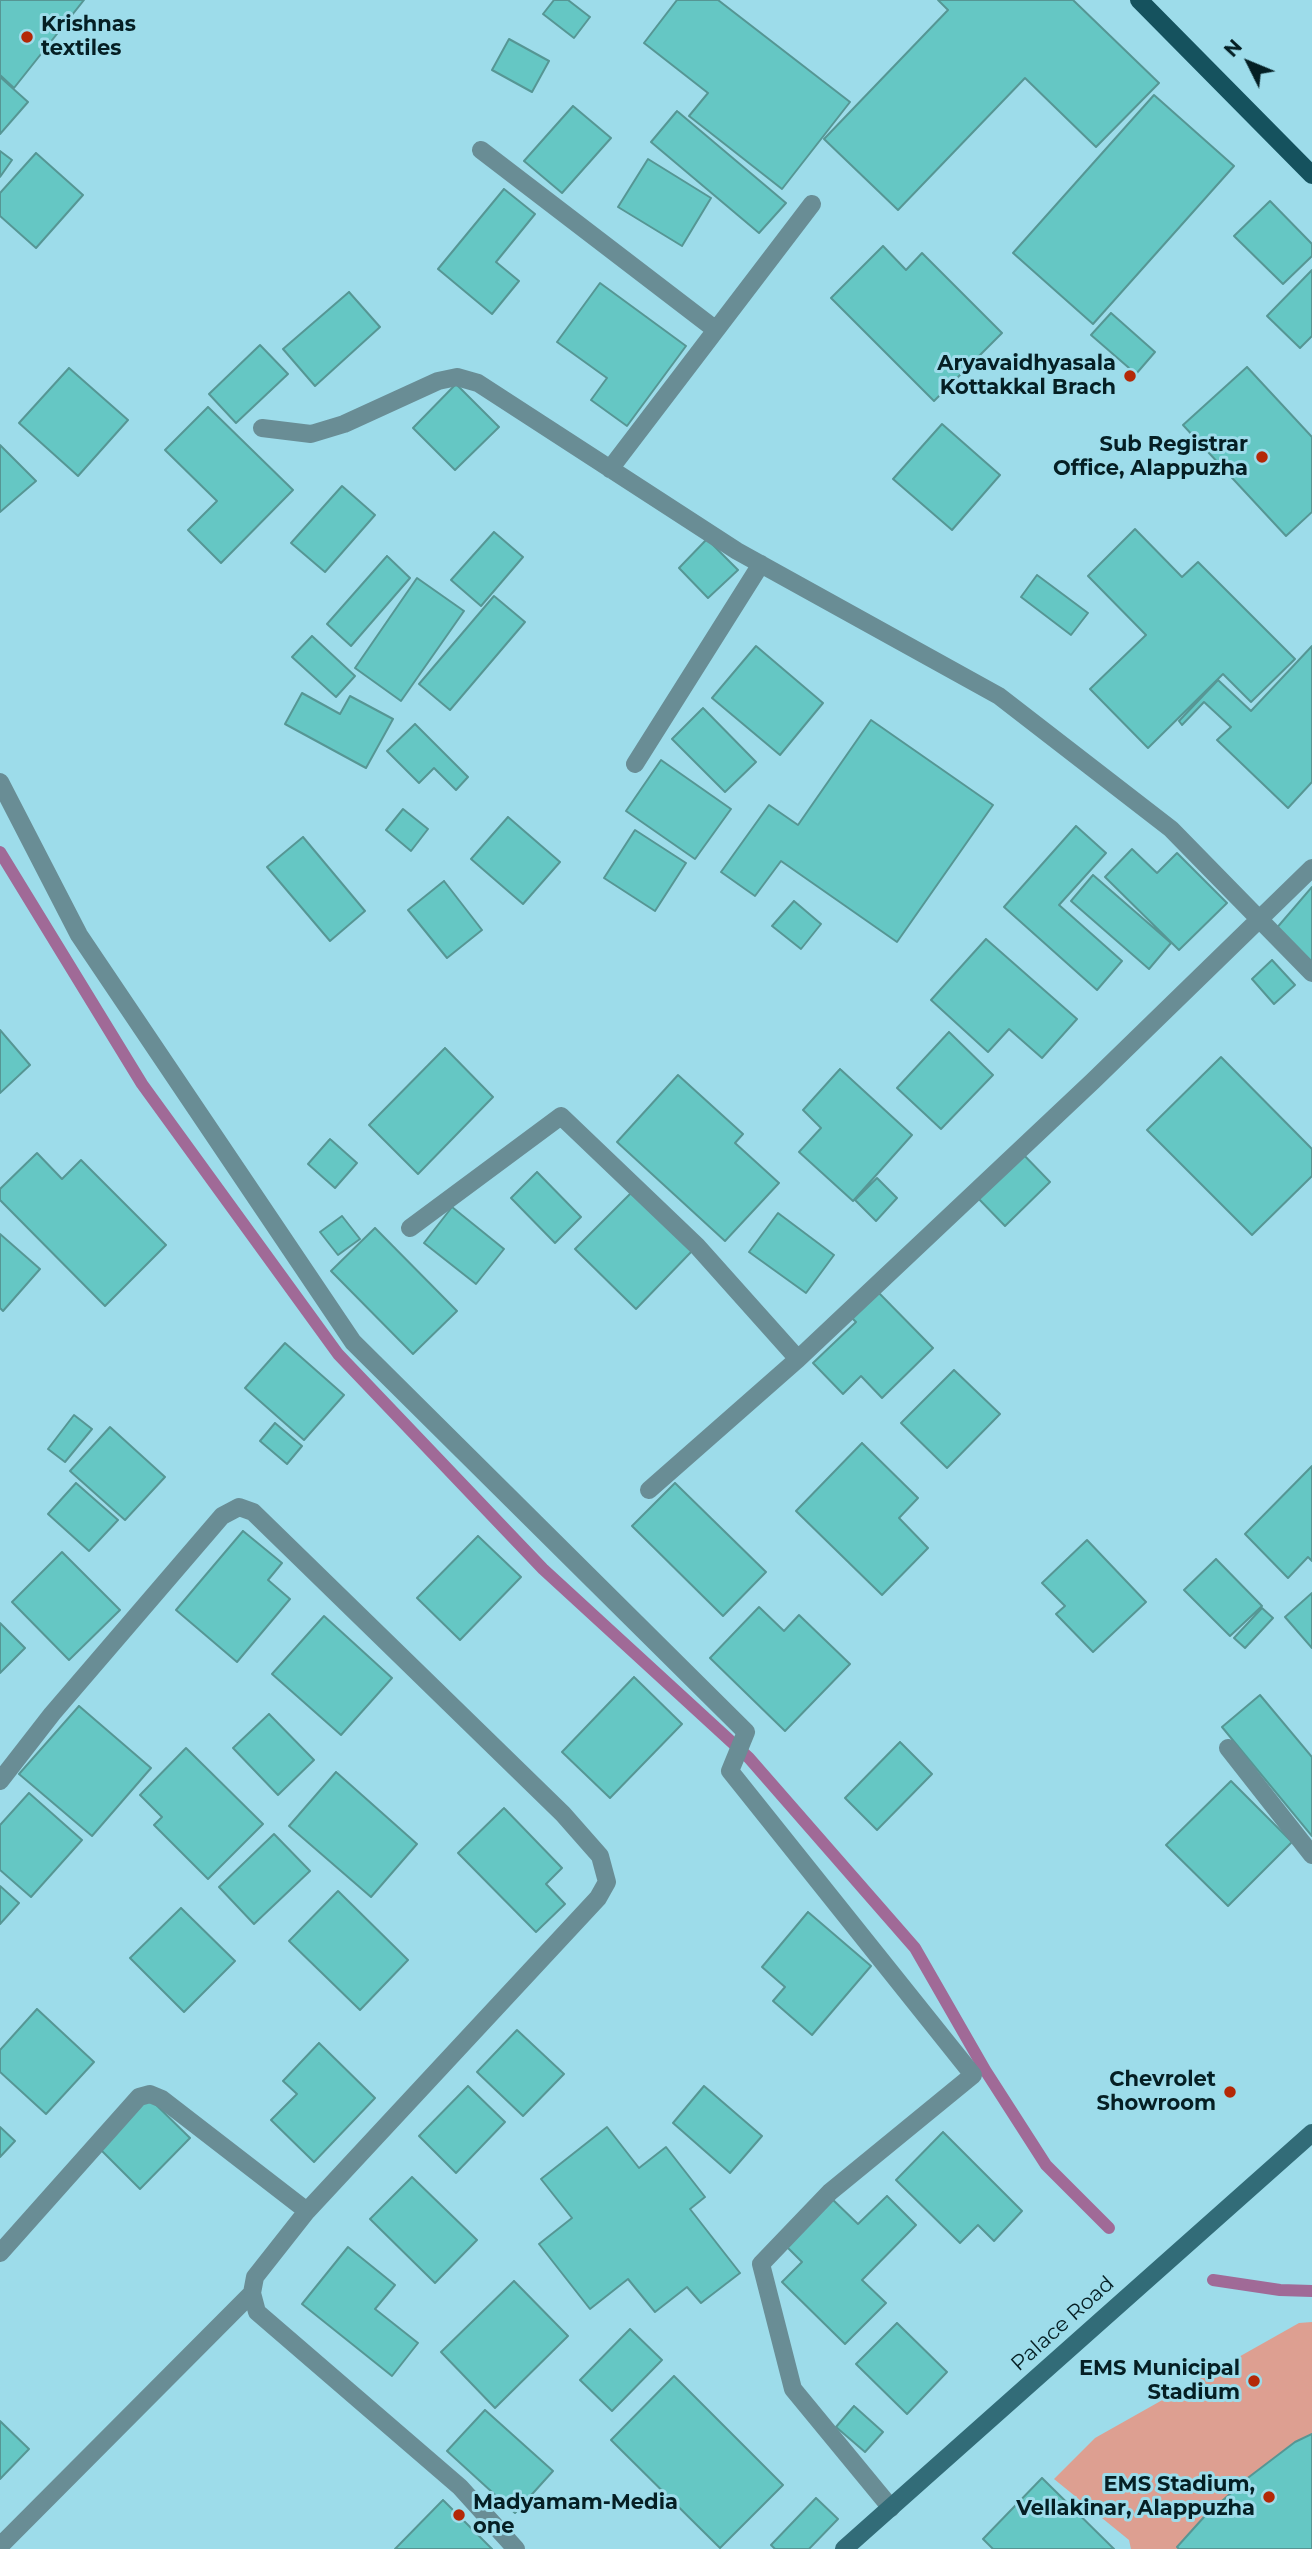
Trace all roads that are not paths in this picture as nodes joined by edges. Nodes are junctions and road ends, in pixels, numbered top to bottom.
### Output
1 (1139, 0) edge
2 (481, 150) dead end
3 (1312, 175) edge
4 (812, 204) dead end
5 (716, 330) junction
6 (262, 428) dead end
7 (610, 469) junction
8 (761, 564) junction
9 (635, 764) dead end
10 (0, 782) edge
11 (1312, 869) edge
12 (1259, 918) junction
13 (1312, 973) edge
14 (410, 1228) dead end
15 (798, 1359) junction
16 (649, 1490) dead end
17 (1228, 1748) dead end
18 (0, 1781) edge
19 (1312, 1855) edge
20 (1312, 2133) edge
21 (307, 2211) junction
22 (0, 2253) edge
23 (252, 2293) junction
24 (891, 2508) junction
25 (0, 2546) edge
26 (516, 2549) edge
27 (844, 2549) edge

1 - 3 main road
2 - 5 street
4 - 5 street
5 - 7 street
6 - 7 street
7 - 8 street
8 - 9 street
8 - 12 street
10 - 24 street
11 - 12 street
12 - 13 street
12 - 15 street
14 - 15 street
15 - 16 street
17 - 19 street
18 - 21 street
20 - 24 main road, Palace Road
21 - 22 street
21 - 23 street
23 - 25 street
23 - 26 street
24 - 27 main road, Palace Road

